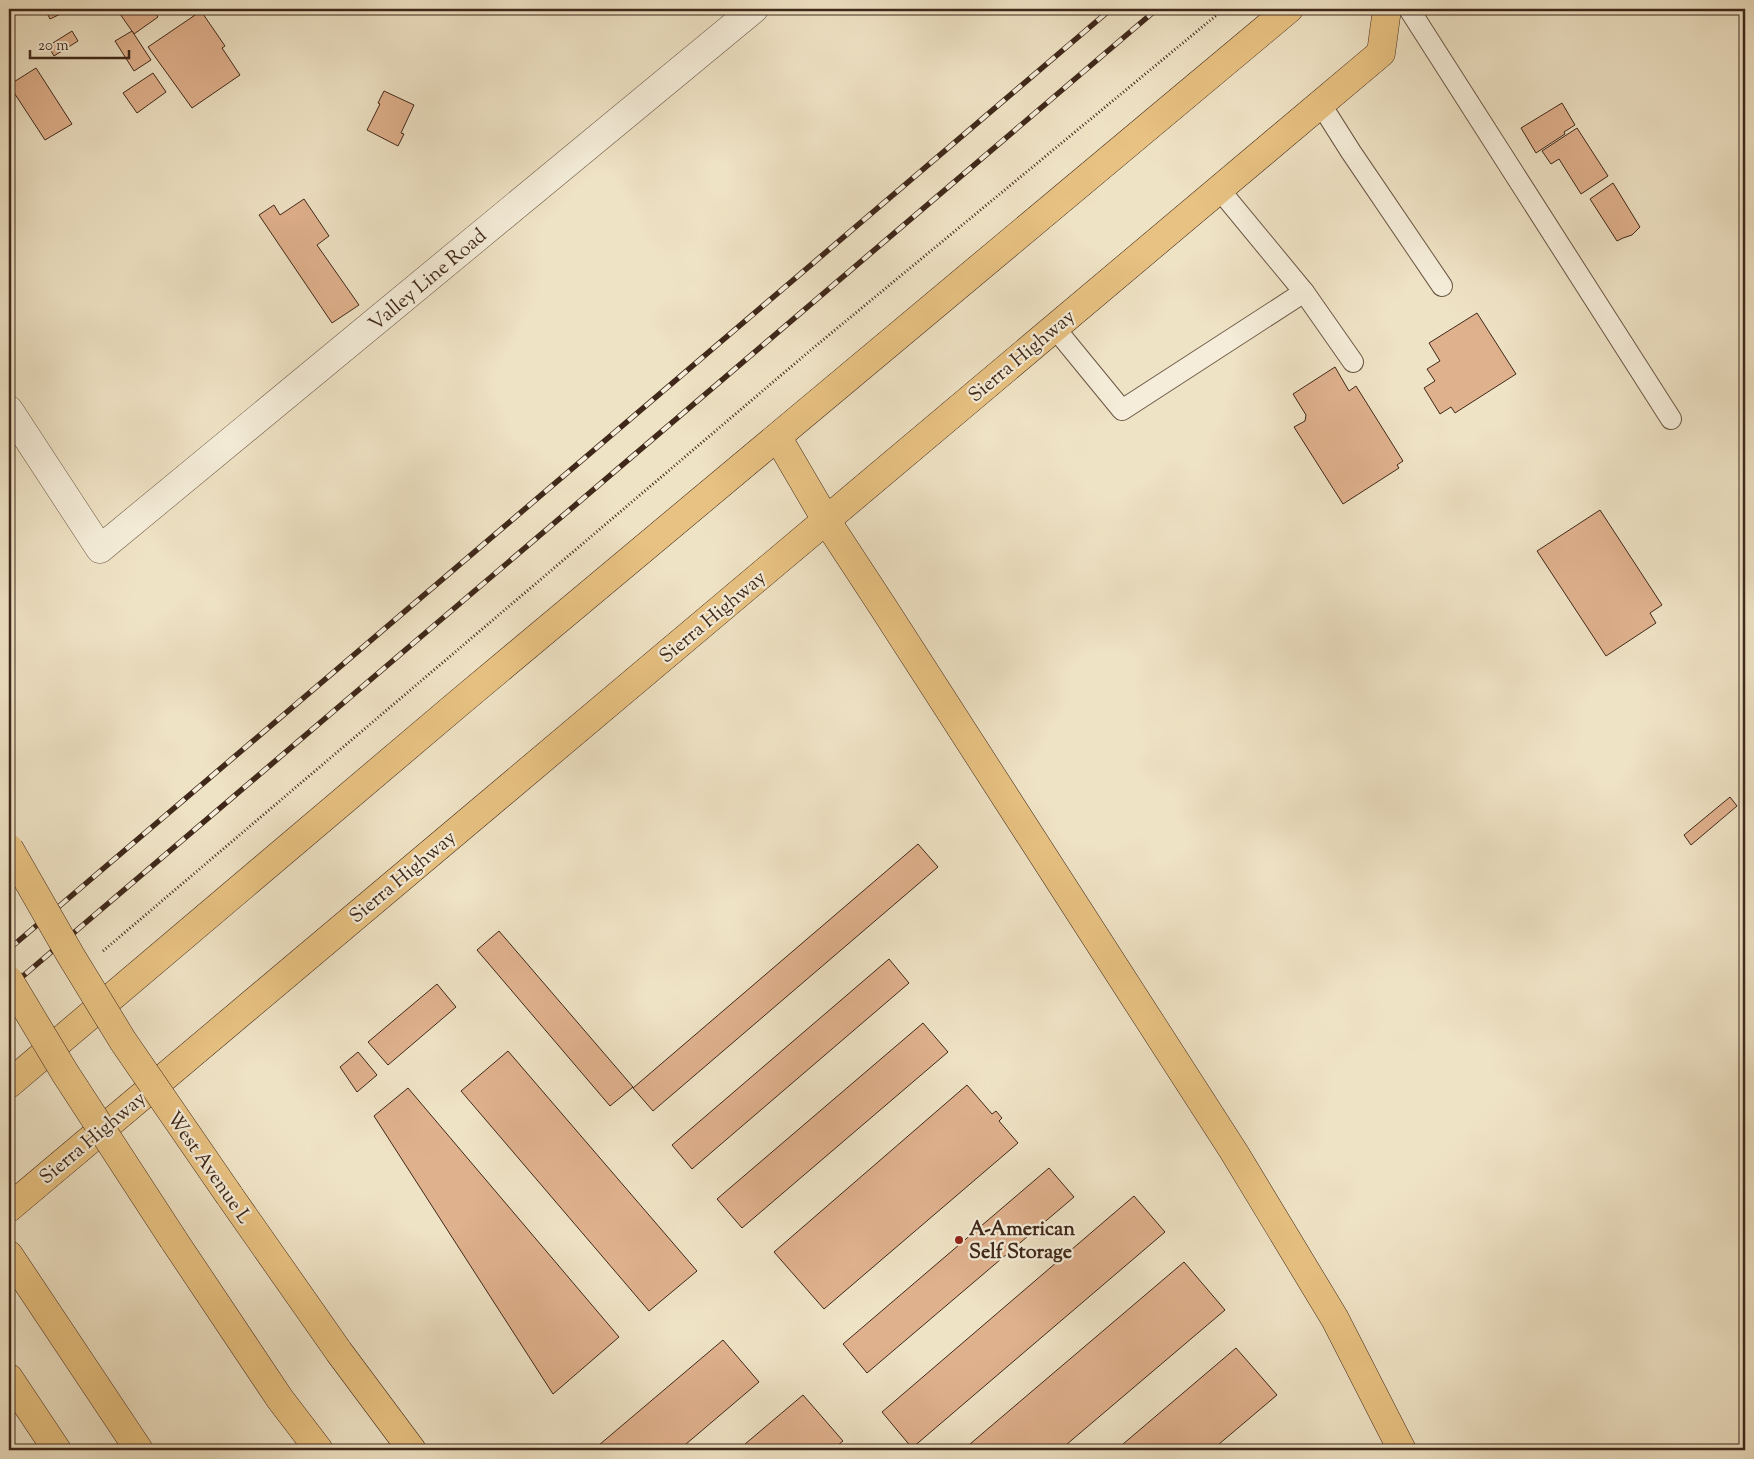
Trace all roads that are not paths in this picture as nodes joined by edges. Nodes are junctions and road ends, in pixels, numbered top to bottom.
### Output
1 (754, 9) edge
2 (1289, 9) edge
3 (1387, 9) edge
4 (1409, 9) edge
5 (1320, 103) junction
6 (1219, 189) junction
7 (1442, 286) dead end
8 (1304, 292) junction
9 (1054, 327) junction
10 (1353, 362) dead end
11 (9, 410) edge
12 (1672, 419) dead end
13 (778, 438) junction
14 (826, 520) junction
15 (9, 848) edge
16 (9, 980) edge
17 (9, 1084) edge
18 (9, 1208) edge
19 (9, 1255) edge
20 (9, 1378) edge
21 (57, 1450) edge
22 (139, 1450) edge
23 (319, 1450) edge
24 (412, 1450) edge
25 (1402, 1450) edge

1 - 11 street, Valley Line Road
2 - 13 main road
3 - 5 main road, Sierra Highway
4 - 12 lane
5 - 6 main road, Sierra Highway
5 - 7 lane
6 - 8 lane
6 - 9 main road, Sierra Highway
8 - 9 lane
8 - 10 lane
9 - 14 main road, Sierra Highway
13 - 14 main road
13 - 17 main road
14 - 18 main road, Sierra Highway
14 - 25 main road
15 - 24 main road, West Avenue L, bridge
16 - 23 main road, bridge
19 - 22 main road
20 - 21 main road

